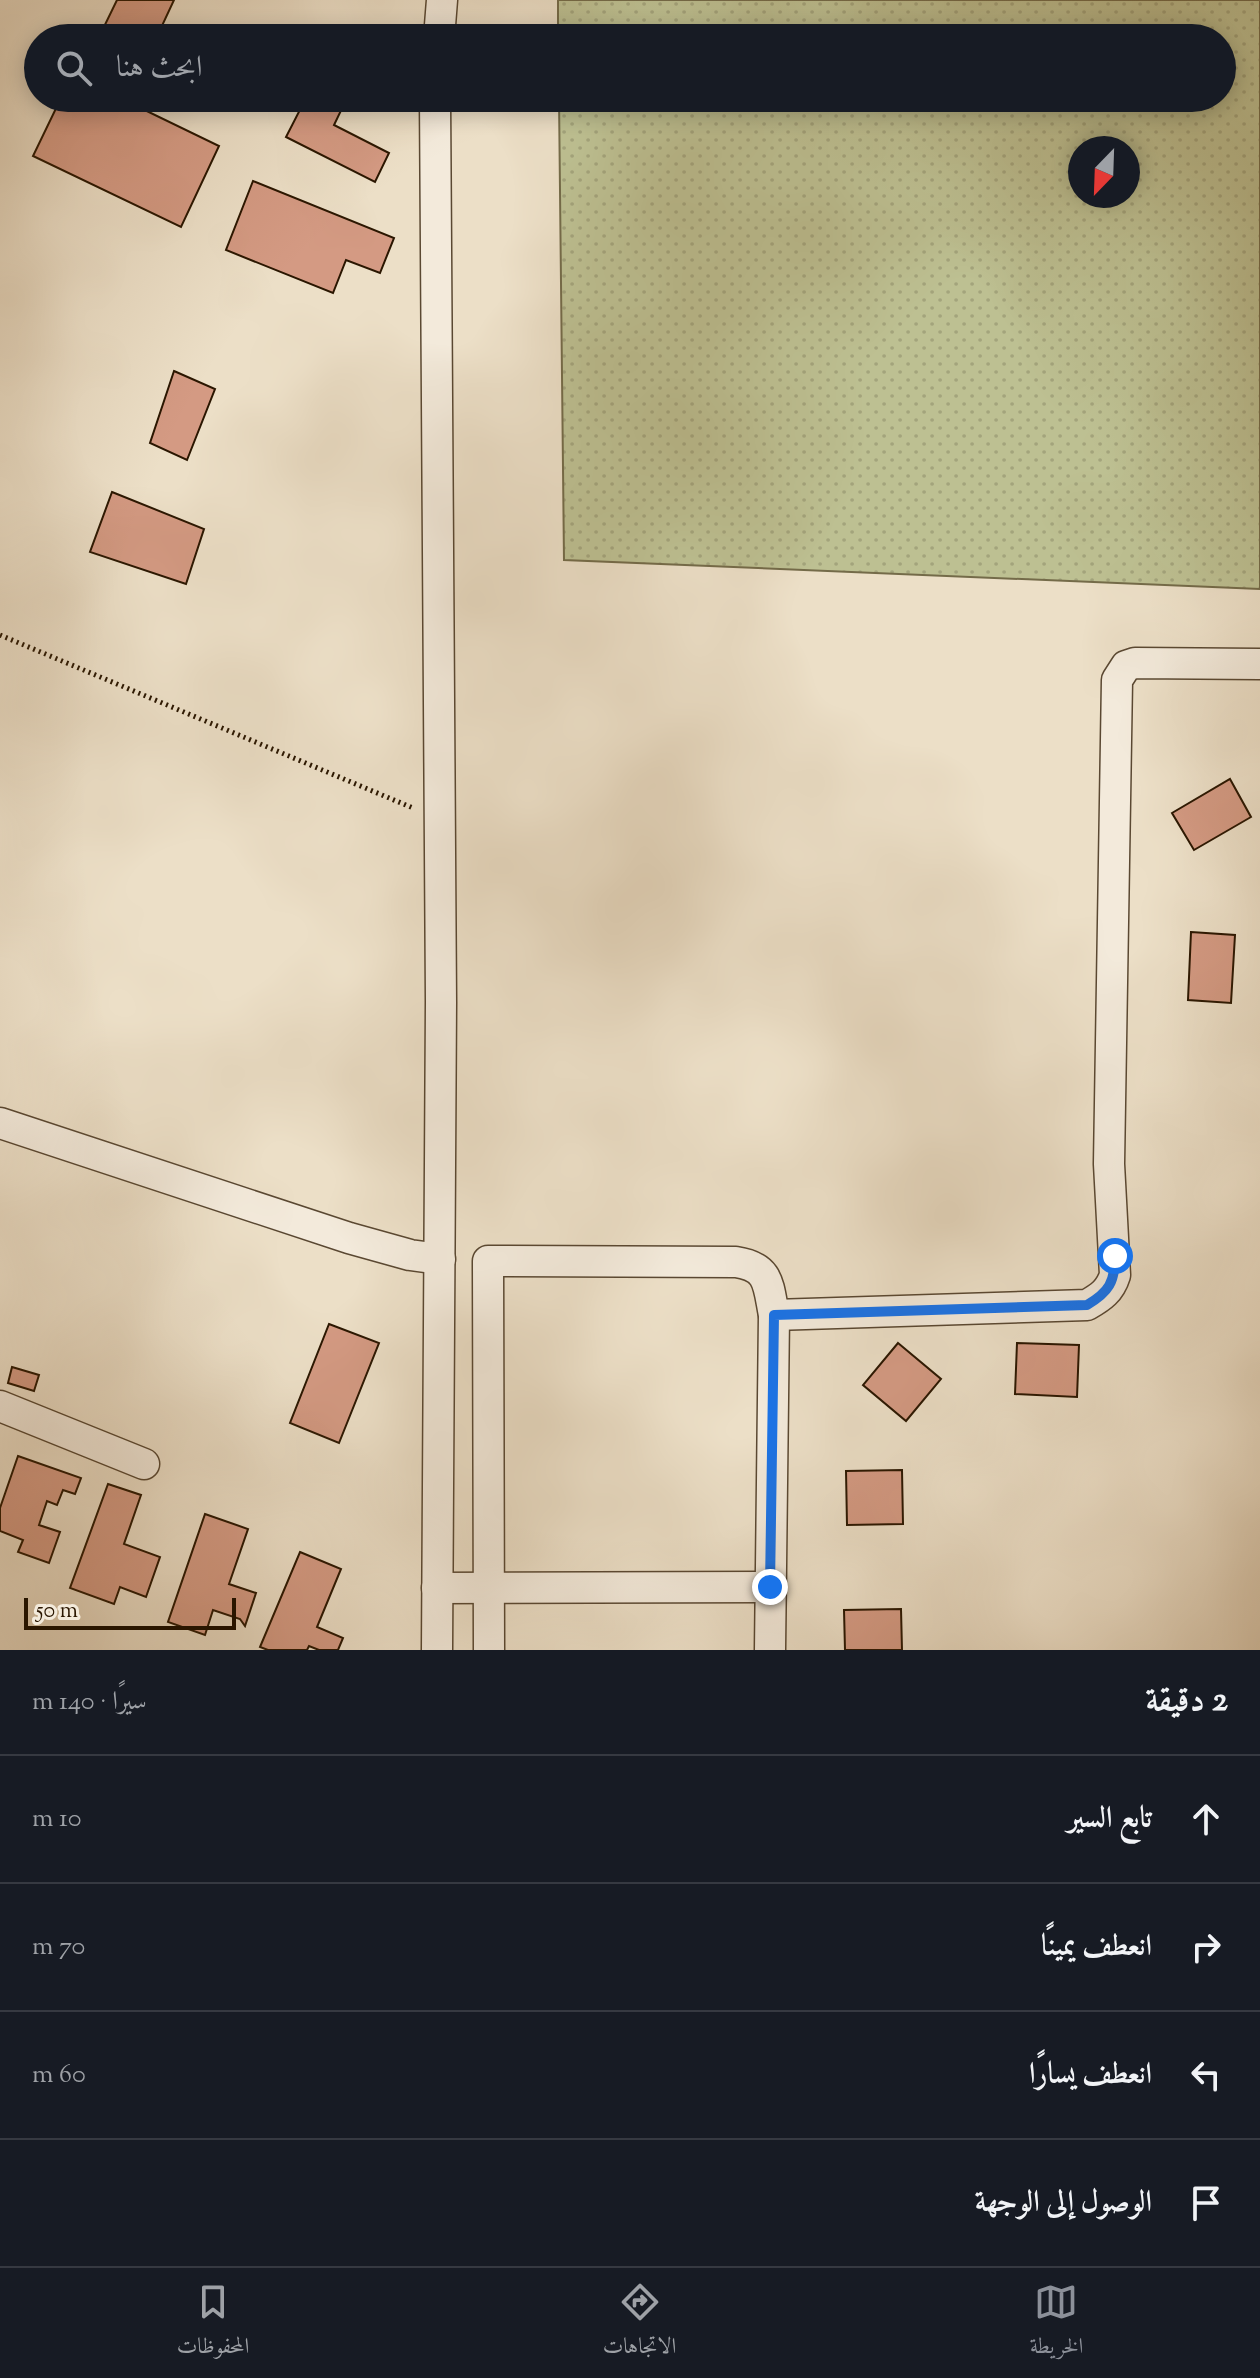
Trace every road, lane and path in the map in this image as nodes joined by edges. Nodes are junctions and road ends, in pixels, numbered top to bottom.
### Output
1 (442, 0) edge
2 (440, 24) edge
3 (435, 112) edge
4 (0, 635) edge
5 (1260, 664) edge
6 (440, 820) junction
7 (0, 1123) edge
8 (440, 1259) junction
9 (774, 1315) junction
10 (0, 1406) edge
11 (144, 1464) dead end
12 (490, 1587) junction
13 (770, 1587) junction
14 (437, 1588) junction
15 (437, 1650) edge
16 (489, 1650) edge
17 (770, 1650) edge

1 - 2 street
3 - 6 street
4 - 6 path
5 - 9 street
6 - 8 street
7 - 8 street
8 - 14 street
9 - 12 street
9 - 13 street
10 - 11 street
12 - 13 street
12 - 14 street
12 - 16 street
13 - 17 street
14 - 15 street

